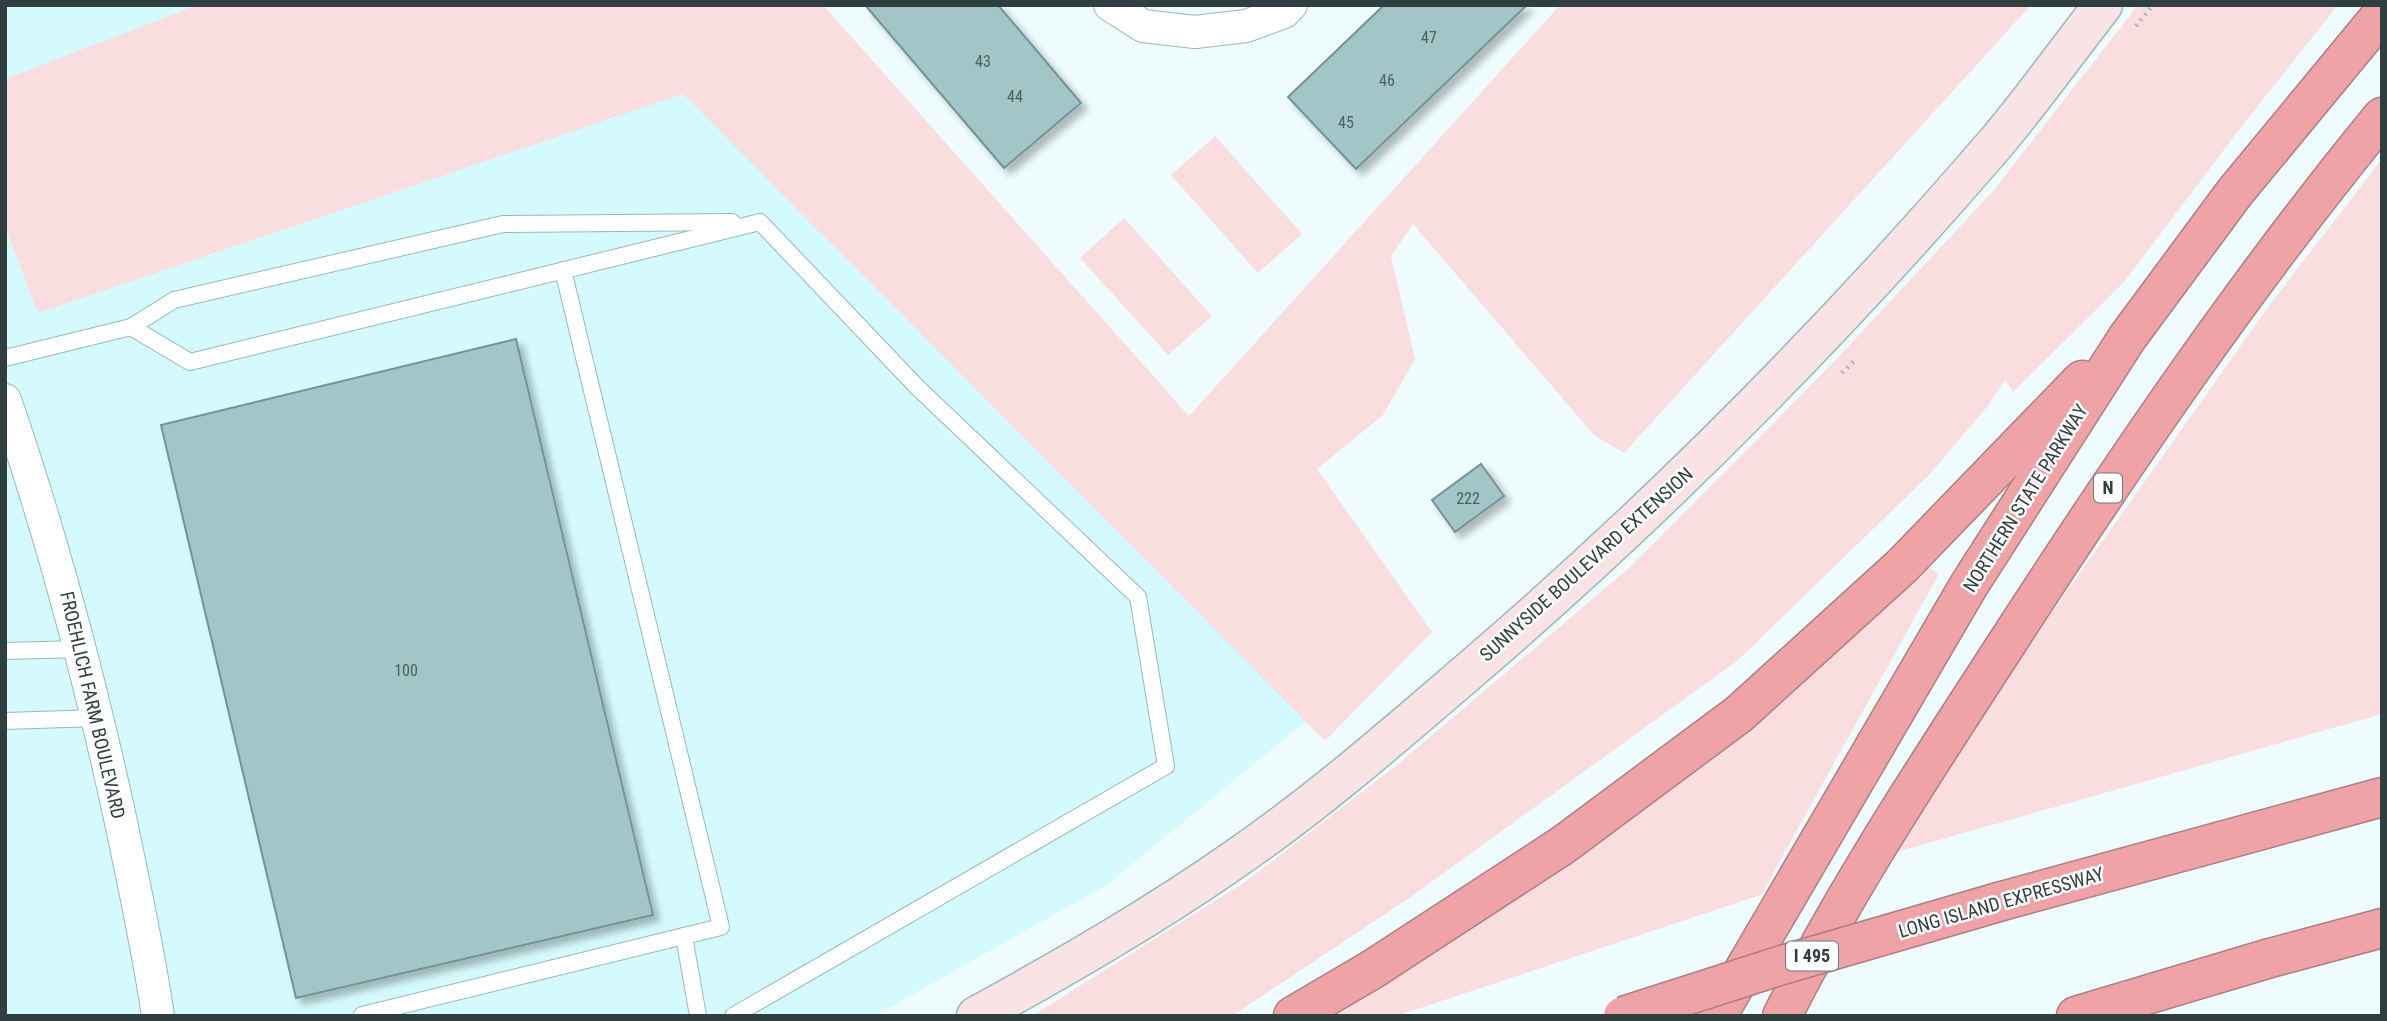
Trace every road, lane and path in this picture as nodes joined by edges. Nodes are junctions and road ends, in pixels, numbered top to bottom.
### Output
1 (1110, 5) edge
2 (1291, 5) edge
3 (2103, 5) edge
4 (2382, 13) edge
5 (2382, 117) edge
6 (760, 222) junction
7 (563, 270) junction
8 (131, 327) junction
9 (2127, 338) junction
10 (5, 358) edge
11 (5, 400) edge
12 (81, 649) junction
13 (5, 651) edge
14 (98, 718) junction
15 (5, 721) edge
16 (2382, 797) edge
17 (2382, 928) edge
18 (684, 936) junction
19 (158, 1016) edge
20 (361, 1016) edge
21 (698, 1016) edge
22 (733, 1016) edge
23 (975, 1016) edge
24 (1293, 1016) edge
25 (1623, 1016) edge
26 (1717, 1016) edge
27 (1782, 1016) edge
28 (2076, 1016) edge

1 - 2 street
3 - 23 main road, SUNNYSIDE BOULEVARD EXTENSION
4 - 9 highway, NORTHERN STATE PARKWAY
5 - 27 highway, N
6 - 7 lane
6 - 8 lane
6 - 22 lane
7 - 8 lane
7 - 18 lane
8 - 10 lane
9 - 24 highway
9 - 26 highway, NORTHERN STATE PARKWAY
11 - 12 street, FROEHLICH FARM BOULEVARD
12 - 13 lane
12 - 14 street, FROEHLICH FARM BOULEVARD
14 - 15 lane
14 - 19 street, FROEHLICH FARM BOULEVARD
16 - 25 highway, LONG ISLAND EXPRESSWAY / I 495, bridge
17 - 28 highway
18 - 20 lane
18 - 21 lane

